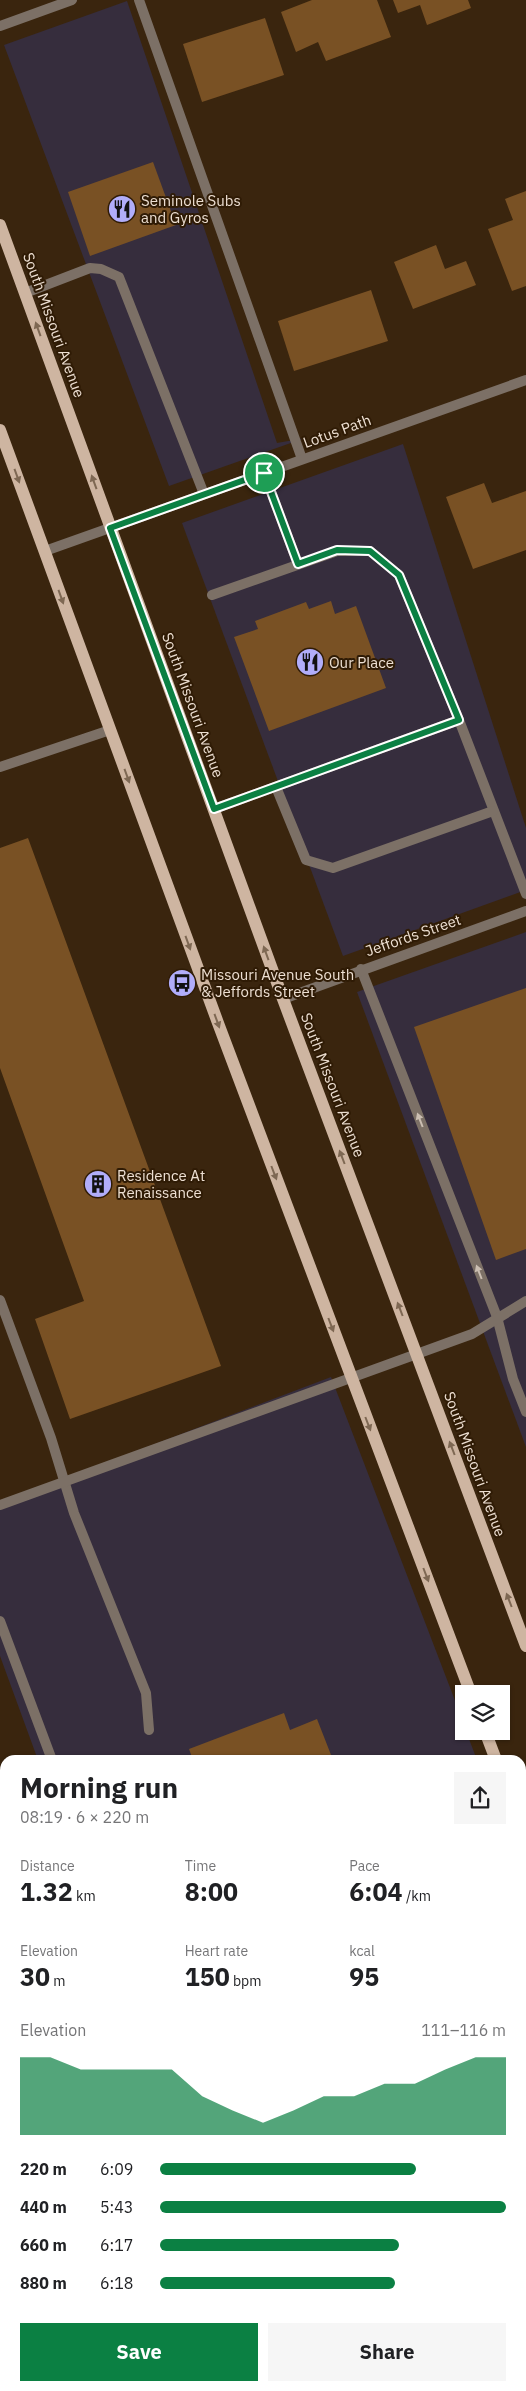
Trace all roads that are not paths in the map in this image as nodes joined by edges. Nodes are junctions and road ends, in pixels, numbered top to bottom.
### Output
1 (72, 0) edge
2 (139, 0) edge
3 (0, 26) edge
4 (0, 225) edge
5 (25, 293) junction
6 (526, 380) edge
7 (0, 430) edge
8 (302, 460) junction
9 (264, 473) junction
10 (204, 494) junction
11 (110, 528) junction
12 (45, 551) junction
13 (298, 564) junction
14 (212, 595) dead end
15 (459, 720) junction
16 (110, 730) junction
17 (0, 767) edge
18 (276, 787) junction
19 (214, 809) junction
20 (493, 811) junction
21 (526, 894) edge
22 (526, 911) edge
23 (361, 970) junction
24 (283, 999) junction
25 (0, 1300) edge
26 (526, 1301) edge
27 (497, 1317) junction
28 (417, 1354) junction
29 (351, 1378) junction
30 (526, 1412) edge
31 (65, 1481) junction
32 (0, 1505) edge
33 (0, 1621) edge
34 (526, 1646) edge
35 (468, 1685) edge
36 (149, 1730) dead end
37 (488, 1740) edge
38 (50, 1755) edge
39 (494, 1755) edge

1 - 3 street
2 - 8 street
4 - 5 main road, South Missouri Avenue
5 - 10 street
11 -> 5 main road, South Missouri Avenue
6 - 8 street, Lotus Path
7 -> 12 main road
8 - 9 street, Lotus Path
9 - 10 street, Lotus Path
9 - 13 street
10 - 11 street, Lotus Path
11 - 12 street, Lotus Path
11 - 19 main road, South Missouri Avenue
12 -> 16 main road
13 - 14 street
13 - 15 street
15 - 18 street
15 - 20 street
16 - 17 street
16 -> 29 main road
18 - 19 street
18 - 20 street
24 -> 19 main road, South Missouri Avenue
20 - 21 street
22 - 23 street, Jeffords Street
23 - 24 street, Jeffords Street
27 -> 23 street
28 -> 24 main road, South Missouri Avenue
25 - 31 street
26 - 27 street
27 - 28 street
27 - 30 street
28 - 29 street
34 -> 28 main road, South Missouri Avenue
29 - 31 street
29 -> 35 main road
31 - 32 street
31 - 36 street
33 - 38 street
37 - 39 main road

